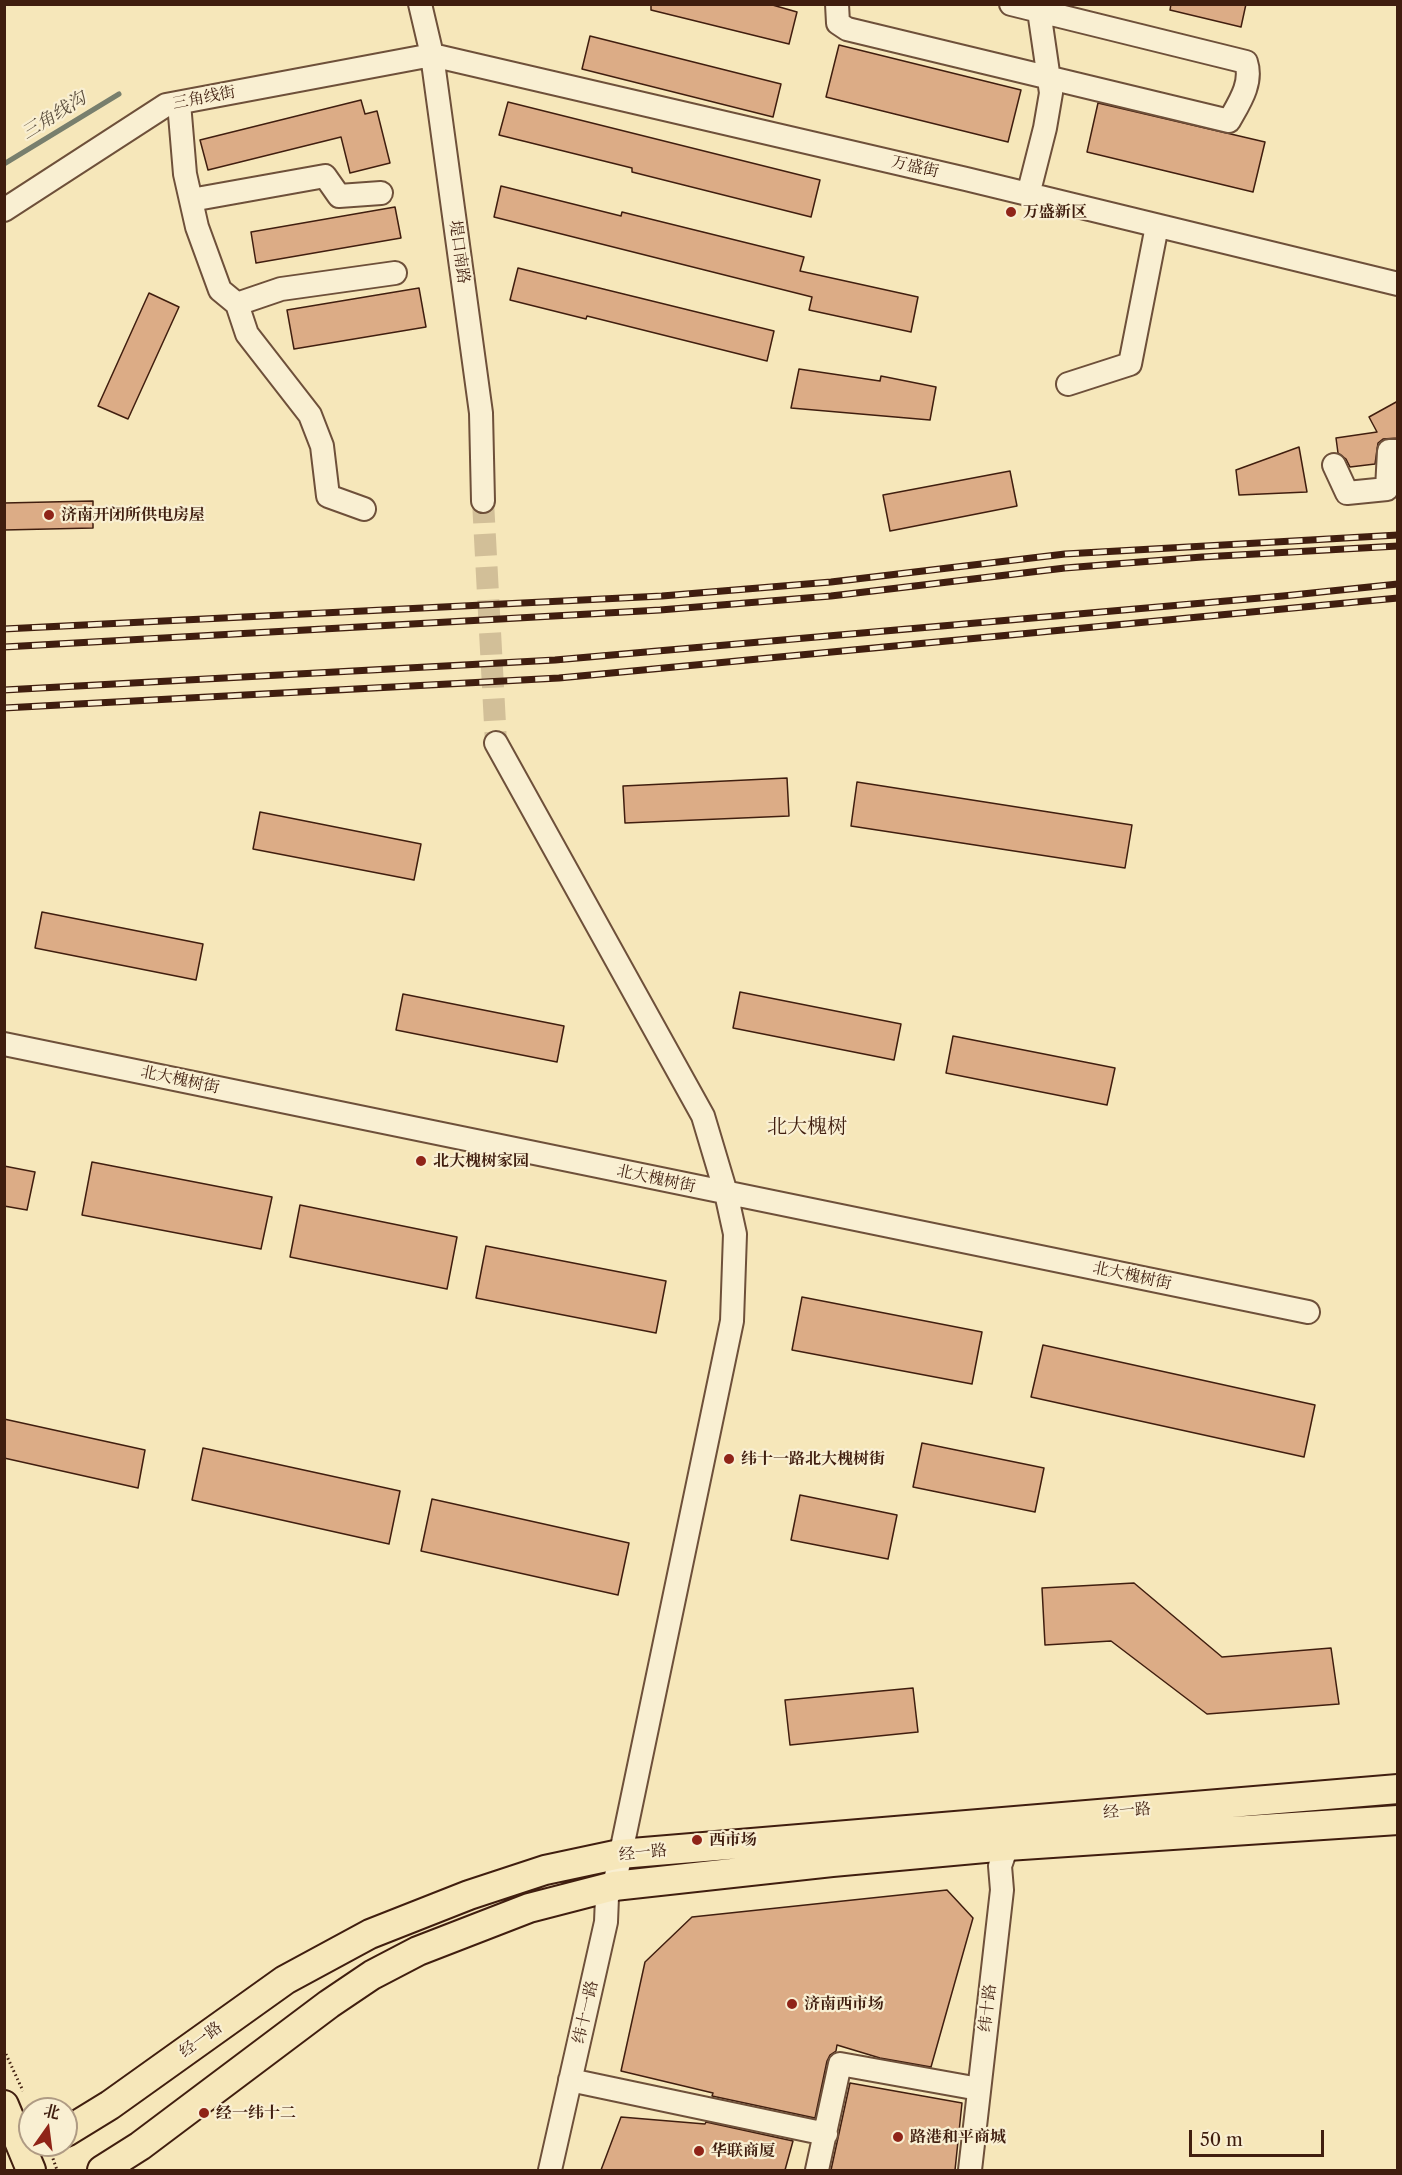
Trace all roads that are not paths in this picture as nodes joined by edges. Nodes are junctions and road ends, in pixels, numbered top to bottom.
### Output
1 (420, 4) edge
2 (837, 4) edge
3 (1011, 4) edge
4 (1039, 8) edge
5 (432, 55) junction
6 (1048, 77) junction
7 (179, 103) junction
8 (381, 193) dead end
9 (1028, 195) junction
10 (191, 200) junction
11 (4, 210) edge
12 (1157, 226) junction
13 (395, 273) dead end
14 (1398, 284) edge
15 (237, 304) junction
16 (1068, 384) dead end
17 (1398, 451) edge
18 (1334, 465) dead end
19 (483, 501) tunnel mouth
20 (364, 508) dead end
21 (496, 742) tunnel mouth
22 (4, 1044) edge
23 (726, 1193) junction
24 (1308, 1312) dead end
25 (1398, 1789) edge
26 (1398, 1820) edge
27 (1007, 1845) junction
28 (620, 1854) junction
29 (614, 1886) junction
30 (570, 2080) junction
31 (979, 2089) junction
32 (16, 2102) edge
33 (78, 2125) edge
34 (825, 2134) junction
35 (26, 2159) edge
36 (102, 2170) edge
37 (550, 2170) edge
38 (817, 2170) edge
39 (970, 2170) edge

1 - 5 street, 堤口南路
2 - 6 street
3 - 4 street
4 - 6 street
4 - 6 street
5 - 7 street, 三角线街
5 - 9 street, 万盛街
5 - 19 street, 堤口南路
6 - 9 street
7 - 10 street
7 - 11 street, 三角线街
8 - 10 street
9 - 12 street, 万盛街
10 - 15 street
12 - 14 street, 万盛街
12 - 16 street
13 - 15 street
15 - 20 street
17 - 18 street
21 - 23 street, 纬十一路
22 - 23 street, 北大槐树街
23 - 24 street, 北大槐树街
23 - 28 street, 纬十一路
25 - 28 main road, 经一路
26 - 27 main road, 经一路
27 - 29 main road, 经一路
27 - 31 street, 纬十路
28 - 29 street, 纬十一路
28 - 33 main road, 经一路
29 - 30 street, 纬十一路
29 - 36 main road, 经一路
30 - 34 street
30 - 37 street, 纬十一路
31 - 34 street
31 - 39 street, 纬十路
32 - 35 main road
34 - 38 street

